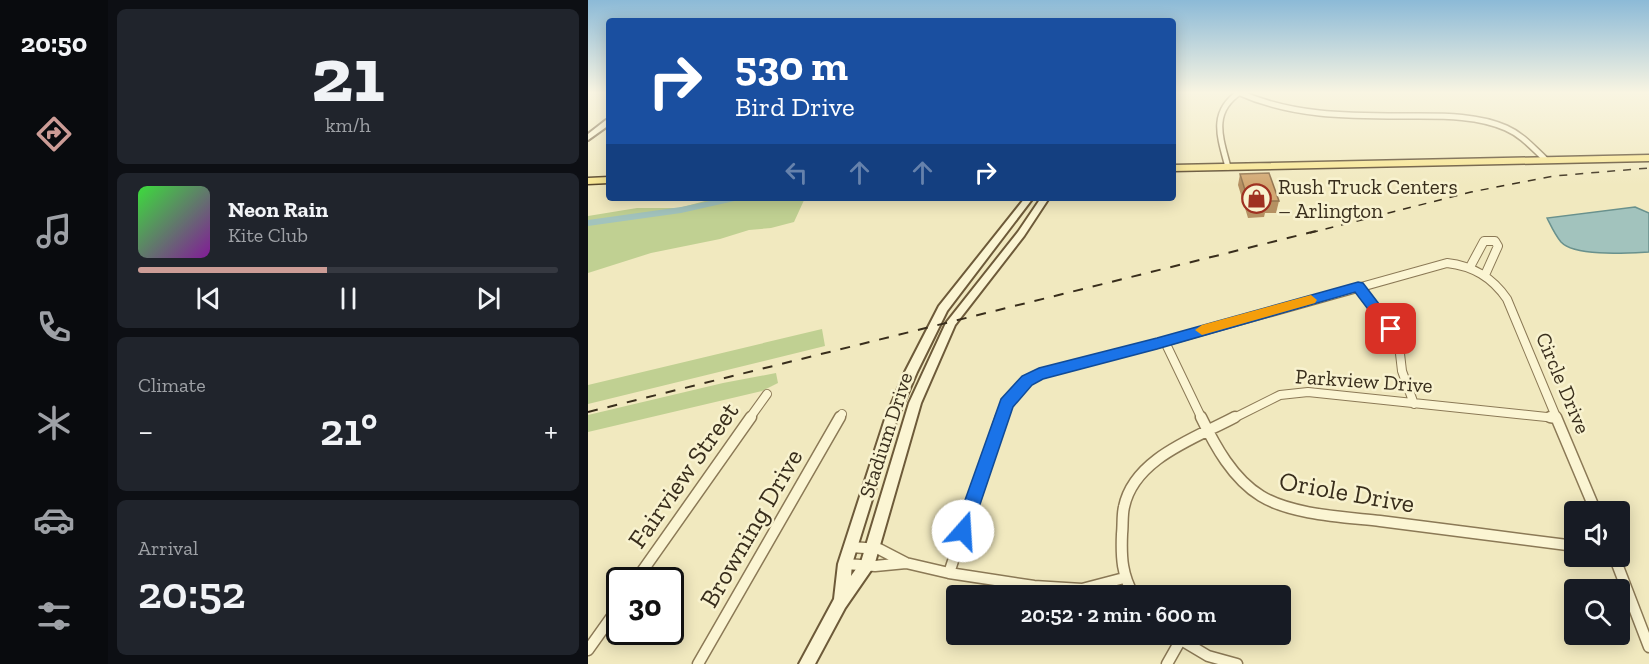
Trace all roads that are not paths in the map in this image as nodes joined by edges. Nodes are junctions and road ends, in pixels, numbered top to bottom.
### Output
1 (1218, 123) edge
2 (1492, 123) edge
3 (606, 124) edge
4 (588, 138) edge
5 (1649, 158) edge
6 (1545, 159) junction
7 (1228, 167) junction
8 (1176, 168) edge
9 (606, 180) edge
10 (588, 181) edge
11 (1027, 201) edge
12 (1043, 201) edge
13 (1001, 237) junction
14 (1470, 267) junction
15 (987, 275) junction
16 (1485, 275) junction
17 (1358, 286) junction
18 (1165, 342) junction
19 (904, 388) junction
20 (767, 394) dead end
21 (1414, 404) junction
22 (842, 414) dead end
23 (1556, 418) junction
24 (1209, 430) junction
25 (900, 451) junction
26 (1591, 501) edge
27 (1564, 545) edge
28 (851, 547) junction
29 (873, 548) junction
30 (906, 563) junction
31 (845, 564) junction
32 (867, 566) junction
33 (645, 567) edge
34 (1618, 567) edge
35 (949, 573) junction
36 (1124, 578) junction
37 (1128, 585) edge
38 (840, 603) junction
39 (606, 625) edge
40 (1174, 645) edge
41 (1188, 645) edge
42 (1649, 647) edge
43 (588, 651) edge
44 (698, 664) edge
45 (807, 664) edge
46 (1167, 664) edge
47 (1237, 664) edge

1 - 7 street
2 - 6 street
3 - 4 main road
5 - 6 main road
6 - 7 main road
7 - 8 main road
9 - 10 main road
11 - 13 main road, Stadium Drive
12 - 15 main road, Stadium Drive
13 - 15 main road
13 - 19 main road, Stadium Drive
14 - 16 street, Circle Drive
14 - 16 street
14 - 17 street, Circle Drive
15 - 25 main road, Stadium Drive
16 - 23 street, Circle Drive
17 - 18 street, Circle Drive
17 - 21 street
18 - 24 street, Oriole Drive
18 - 35 street, Circle Drive
19 - 25 main road
19 - 28 main road, Stadium Drive
20 - 33 street, Fairview Street
21 - 23 street, Parkview Drive
21 - 24 street, Parkview Drive
22 - 44 street, Browning Drive
23 - 26 street, Circle Drive
24 - 27 street, Oriole Drive
24 - 36 street, Parkview Drive
25 - 29 main road, Stadium Drive
28 - 29 street
28 - 31 main road, Stadium Drive
29 - 30 street
29 - 32 main road, Stadium Drive
30 - 32 street
30 - 35 street
31 - 32 street
31 - 38 main road, Stadium Drive
32 - 38 main road, Stadium Drive
34 - 42 street
35 - 36 street
36 - 37 street, Parkview Drive
38 - 45 main road, Stadium Drive
39 - 43 street
40 - 46 street
41 - 47 street

